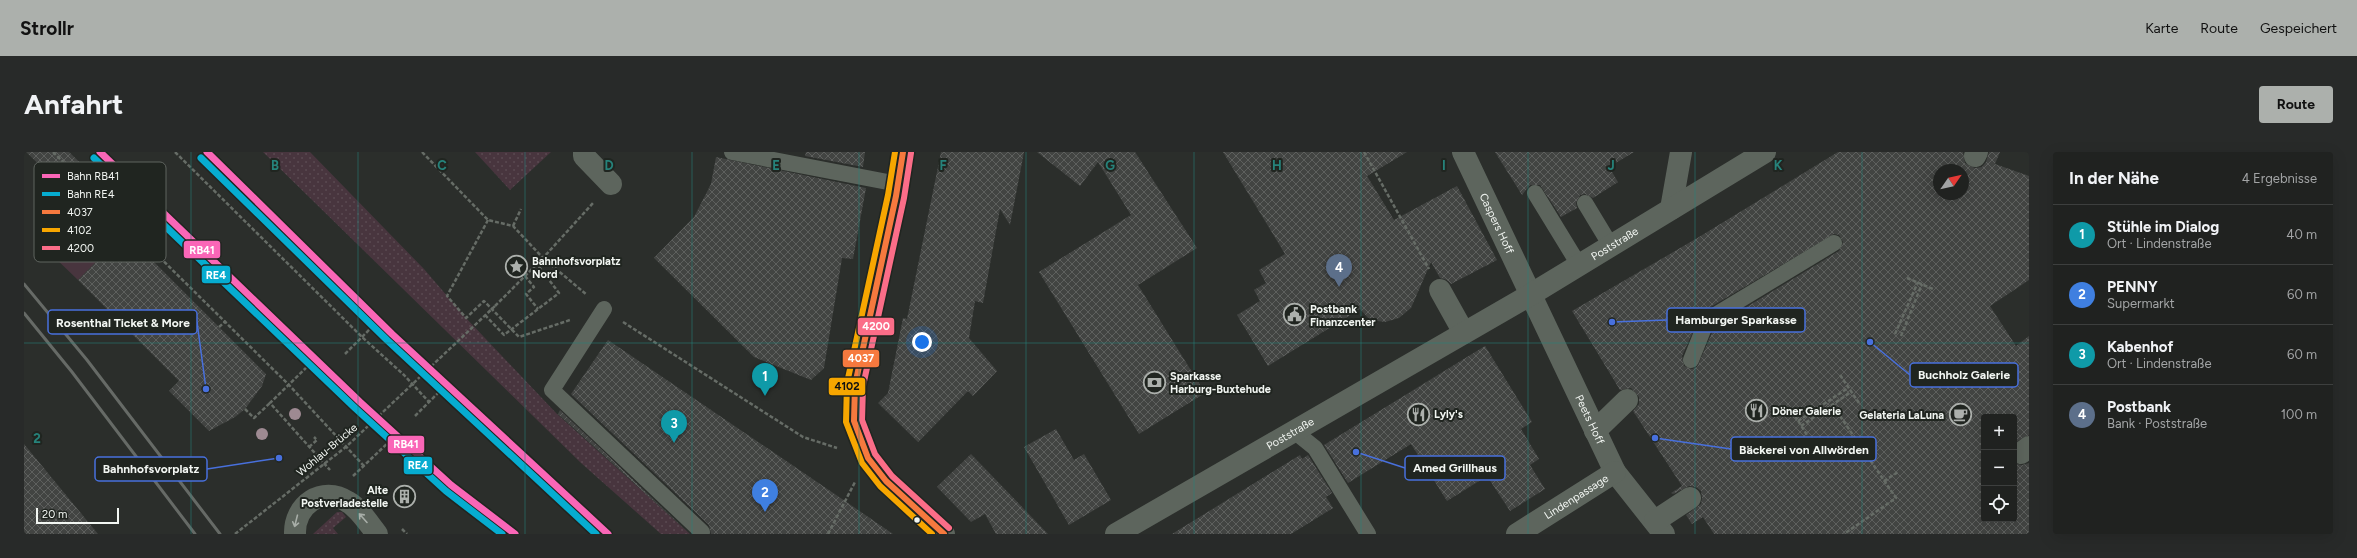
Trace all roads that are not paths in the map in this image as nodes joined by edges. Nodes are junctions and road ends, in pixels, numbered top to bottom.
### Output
1 (584, 152) edge
2 (732, 152) edge
3 (903, 152) edge
4 (1463, 152) edge
5 (1664, 152) edge
6 (1765, 152) edge
7 (1679, 160) edge
8 (611, 184) road end
9 (898, 184) junction
10 (1535, 193) dead end
11 (1585, 203) dead end
12 (1671, 209) junction
13 (1834, 243) dead end
14 (1611, 246) junction
15 (1579, 265) junction
16 (1440, 290) road end
17 (1530, 295) junction
18 (604, 309) road end
19 (1464, 333) junction
20 (1691, 360) dead end
21 (1627, 400) dead end
22 (1595, 431) junction
23 (1294, 432) junction
24 (1615, 472) junction
25 (1690, 498) dead end
26 (1659, 528) edge
27 (702, 532) dead end
28 (295, 534) edge
29 (377, 534) edge
30 (944, 534) edge
31 (1116, 534) edge
32 (1368, 534) edge
33 (1517, 534) edge

1 - 8 street
2 - 9 lane
3 - 9 street
4 - 17 street, Caspers Hoff
5 - 7 street
6 - 12 street, Poststraße
7 - 12 street
9 - 30 street
10 - 15 lane
11 - 14 lane
12 - 14 street, Poststraße
13 - 20 lane
14 - 15 street, Poststraße
15 - 17 street, Poststraße
16 - 19 street
17 - 19 street, Poststraße
17 - 22 street, Peets Hoff
18 - 27 lane
19 - 23 street, Poststraße
21 - 22 street
22 - 24 street, Peets Hoff
23 - 31 street, Poststraße
23 - 32 lane
24 - 26 street, Peets Hoff
24 - 33 street, Lindenpassage
25 - 26 street
29 -> 28 street

